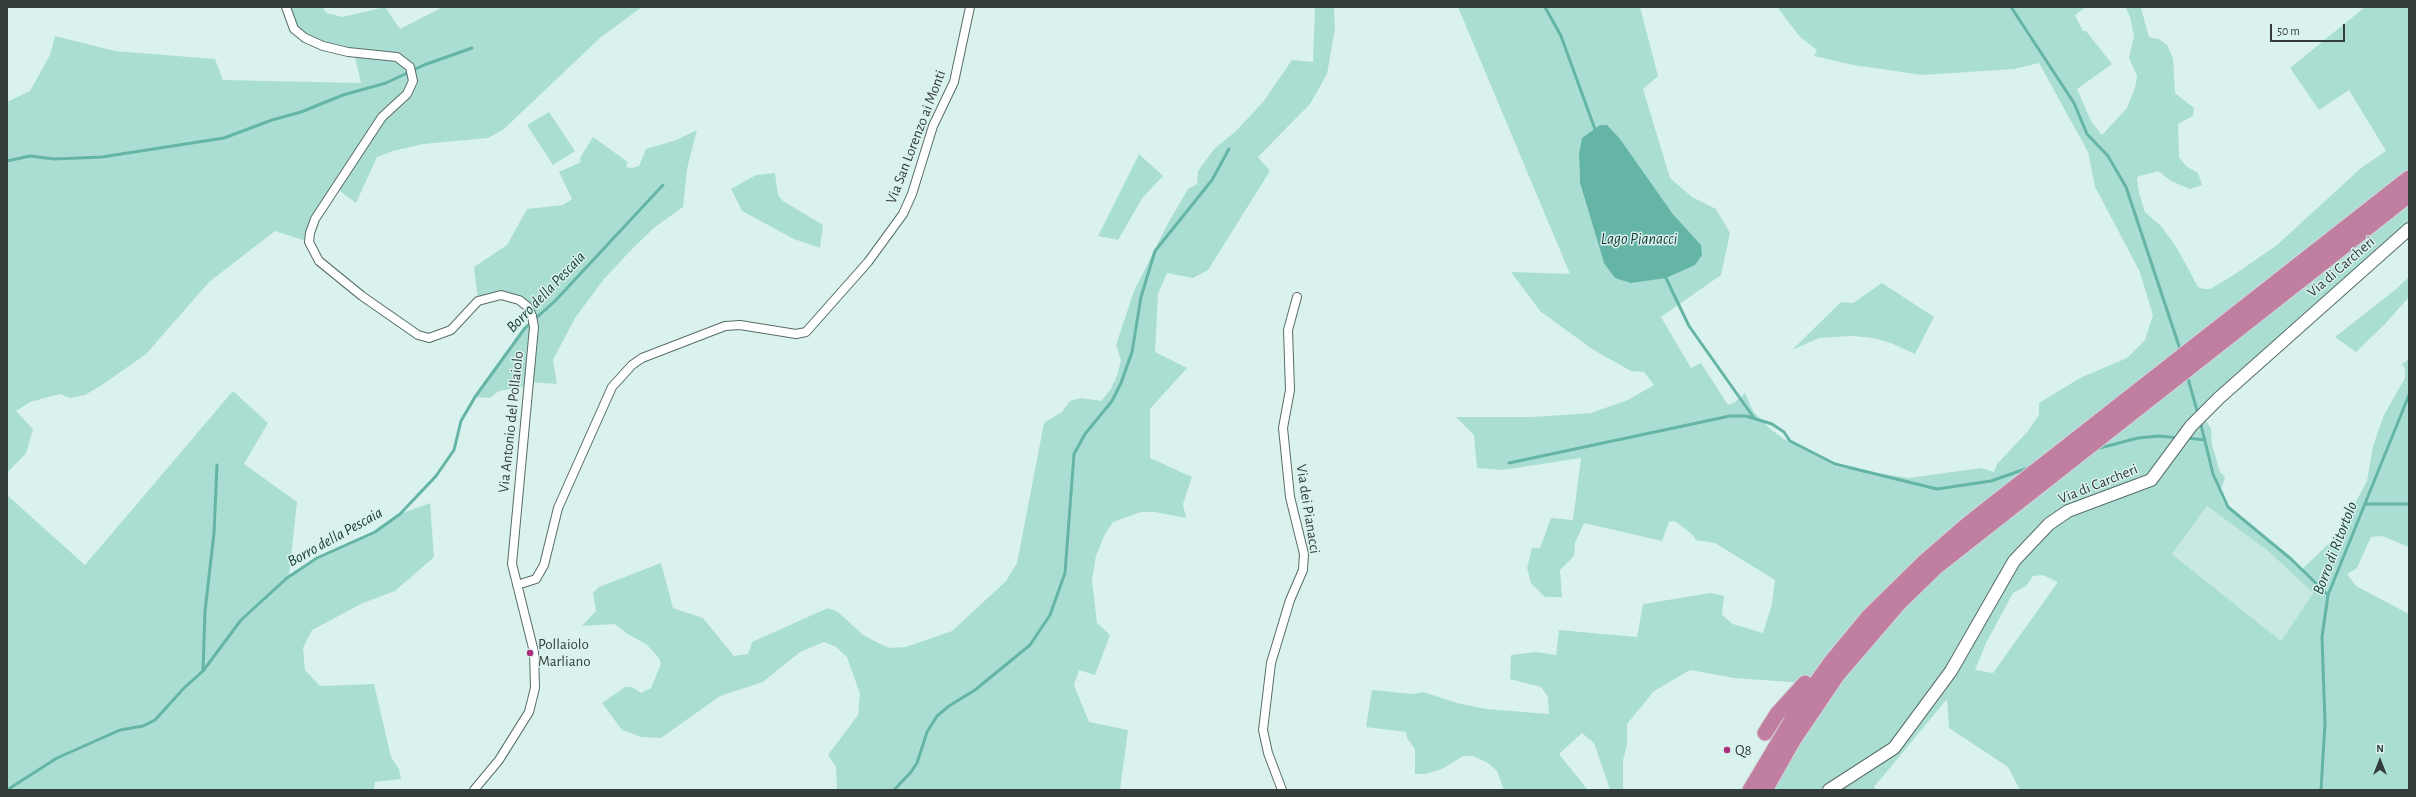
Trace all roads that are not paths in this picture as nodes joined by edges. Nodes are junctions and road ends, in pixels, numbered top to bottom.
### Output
1 (286, 7) edge
2 (970, 7) edge
3 (2409, 178) edge
4 (2409, 195) edge
5 (2409, 229) edge
6 (1297, 297) dead end
7 (517, 585) junction
8 (1886, 598) junction
9 (1765, 733) dead end
10 (474, 790) edge
11 (1282, 790) edge
12 (1750, 790) edge
13 (1765, 790) edge
14 (1829, 790) edge

1 - 7 street, Via Antonio del Pollaiolo
2 - 7 street, Via San Lorenzo ai Monti
3 - 8 highway
4 - 13 highway
5 - 14 street, Via di Carcheri
6 - 11 street, Via dei Pianacci
7 - 10 street, Via Antonio del Pollaiolo
8 - 9 highway
8 - 12 highway

